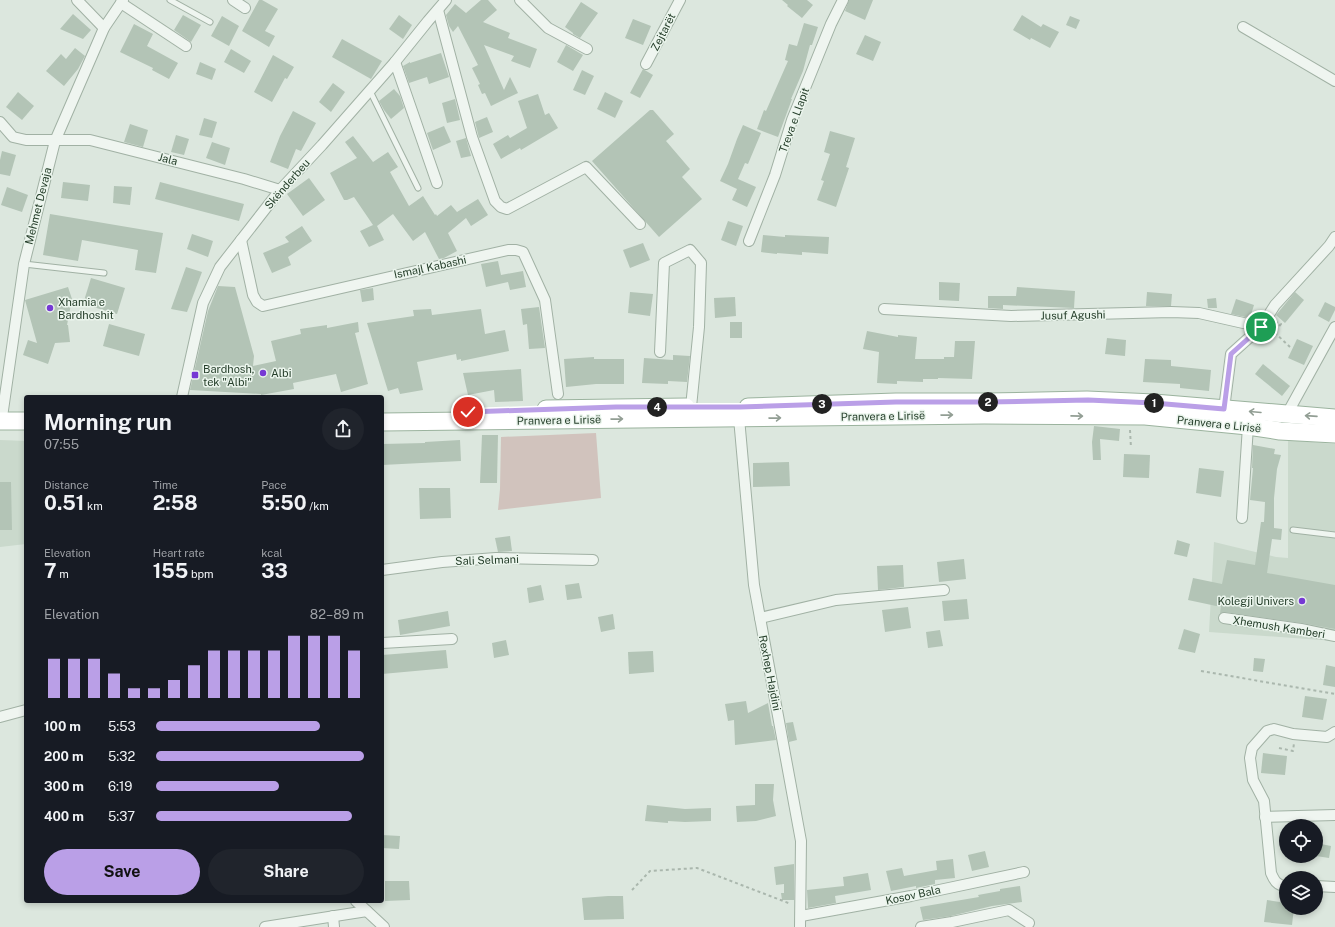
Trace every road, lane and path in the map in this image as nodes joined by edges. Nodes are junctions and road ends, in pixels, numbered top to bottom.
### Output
1 (77, 0) edge
2 (170, 0) edge
3 (233, 0) edge
4 (446, 0) edge
5 (520, 0) edge
6 (680, 0) edge
7 (843, 0) edge
8 (122, 2) edge
9 (245, 8) dead end
10 (438, 10) junction
11 (210, 22) dead end
12 (1243, 27) dead end
13 (104, 28) junction
14 (186, 46) dead end
15 (587, 48) dead end
16 (395, 62) junction
17 (646, 64) dead end
18 (1335, 81) edge
19 (370, 91) junction
20 (0, 122) edge
21 (55, 141) junction
22 (437, 183) dead end
23 (418, 188) dead end
24 (280, 190) junction
25 (640, 224) dead end
26 (1335, 237) edge
27 (241, 240) junction
28 (749, 241) dead end
29 (24, 264) junction
30 (104, 273) dead end
31 (884, 308) dead end
32 (1263, 323) junction
33 (1335, 327) edge
34 (1290, 347) dead end
35 (660, 352) dead end
36 (558, 394) dead end
37 (182, 395) edge
38 (691, 407) junction
39 (1224, 409) junction
40 (384, 414) edge
41 (1287, 414) junction
42 (1130, 417) junction
43 (739, 418) junction
44 (1335, 418) edge
45 (24, 421) edge
46 (384, 422) edge
47 (0, 424) edge
48 (1248, 426) junction
49 (24, 427) edge
50 (1335, 434) edge
51 (1131, 448) dead end
52 (1242, 518) dead end
53 (1293, 530) dead end
54 (1335, 535) edge
55 (593, 560) dead end
56 (384, 570) edge
57 (944, 590) dead end
58 (760, 618) junction
59 (1224, 618) dead end
60 (1335, 636) edge
61 (452, 639) dead end
62 (384, 643) edge
63 (1201, 671) dead end
64 (1335, 694) edge
65 (24, 711) edge
66 (0, 717) edge
67 (1335, 732) edge
68 (1296, 734) junction
69 (1279, 748) dead end
70 (1335, 816) edge
71 (1265, 817) junction
72 (1024, 872) dead end
73 (1279, 885) edge
74 (1323, 886) edge
75 (1335, 887) edge
76 (632, 890) dead end
77 (358, 903) edge
78 (367, 911) junction
79 (801, 912) junction
80 (333, 916) junction
81 (1029, 923) dead end
82 (265, 927) edge
83 (334, 927) edge
84 (384, 927) edge
85 (800, 927) edge
86 (921, 927) edge

1 - 13 street
2 - 11 lane
3 - 9 street
4 - 10 street, Skënderbeu
5 - 15 street
6 - 17 street, Zejtarët
7 - 28 street, Treva e Llapit
8 - 13 street, Mehmet Devaja
8 - 14 street
10 - 16 street, Skënderbeu
10 - 25 street
12 - 18 street
13 - 21 street, Mehmet Devaja
16 - 19 street, Skënderbeu
16 - 22 street
19 - 23 lane
19 - 24 street, Skënderbeu
20 - 21 street, Jala
21 - 24 street, Jala
21 - 29 street, Mehmet Devaja
24 - 27 street, Skënderbeu
26 - 32 street
27 - 36 street, Ismajl Kabashi
27 - 37 street, Skënderbeu
29 - 30 lane
29 - 47 street, Mehmet Devaja
31 - 32 street, Jusuf Agushi
32 - 34 path
32 - 39 street
33 - 41 street
35 - 38 street
38 - 39 main road, Pranvera e Lirisë
38 - 40 main road, Pranvera e Lirisë
41 -> 39 main road, Pranvera e Lirisë
44 -> 41 main road, Pranvera e Lirisë
43 -> 42 main road, Pranvera e Lirisë
42 - 48 main road, Pranvera e Lirisë
42 - 51 path
46 -> 43 main road, Pranvera e Lirisë
43 - 58 street, Rexhep Hajdini
45 - 47 main road
47 - 49 main road
48 - 50 main road, Pranvera e Lirisë
48 - 52 street
53 - 54 lane
55 - 56 street, Sali Selmani
57 - 58 street
58 - 79 street, Rexhep Hajdini
59 - 60 street, Xhemush Kamberi
61 - 62 street
63 - 64 path
65 - 66 street
67 - 68 street
68 - 69 path
68 - 71 street
70 - 71 street
71 - 73 street
72 - 79 street, Kosov Bala
74 - 75 street
76 - 79 path
77 - 78 street
78 - 80 street
78 - 84 street
79 - 85 street, Rexhep Hajdini
80 - 82 street
80 - 83 street
81 - 86 street

